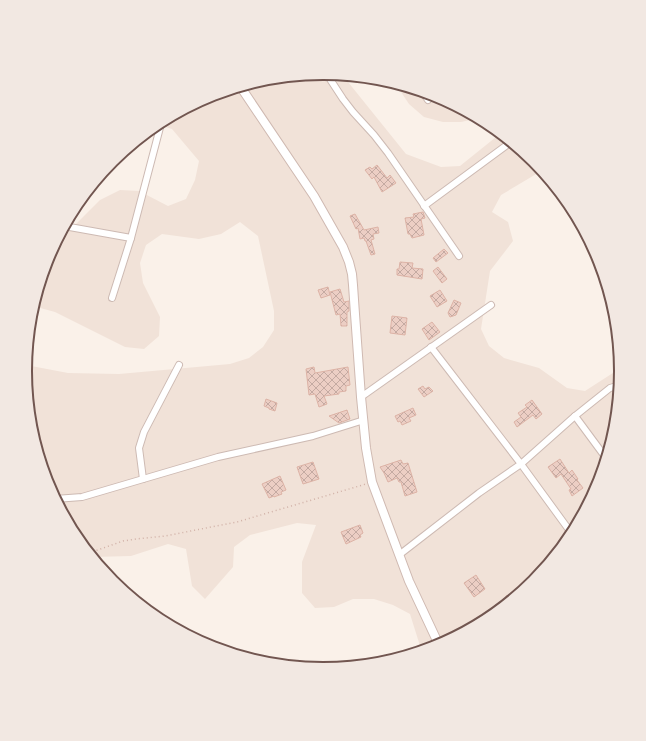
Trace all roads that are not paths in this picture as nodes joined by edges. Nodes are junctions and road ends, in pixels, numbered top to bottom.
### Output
1 (331, 80) edge
2 (244, 90) edge
3 (159, 130) edge
4 (507, 146) edge
5 (424, 206) junction
6 (70, 227) edge
7 (131, 238) junction
8 (459, 256) dead end
9 (112, 298) dead end
10 (491, 305) dead end
11 (431, 347) junction
12 (179, 365) dead end
13 (613, 387) edge
14 (361, 397) junction
15 (575, 416) junction
16 (364, 420) junction
17 (602, 453) edge
18 (521, 464) junction
19 (142, 479) junction
20 (62, 498) edge
21 (568, 528) edge
22 (399, 555) junction
23 (436, 638) edge

1 - 5 street
2 - 14 main road
3 - 7 street
4 - 5 street
5 - 8 street
6 - 7 street
7 - 9 street
10 - 11 street
11 - 14 street
11 - 18 street
12 - 19 street
13 - 15 street
14 - 16 main road
15 - 17 street
15 - 18 street
16 - 19 street
16 - 22 main road
18 - 21 street
18 - 22 street
19 - 20 street
22 - 23 main road

